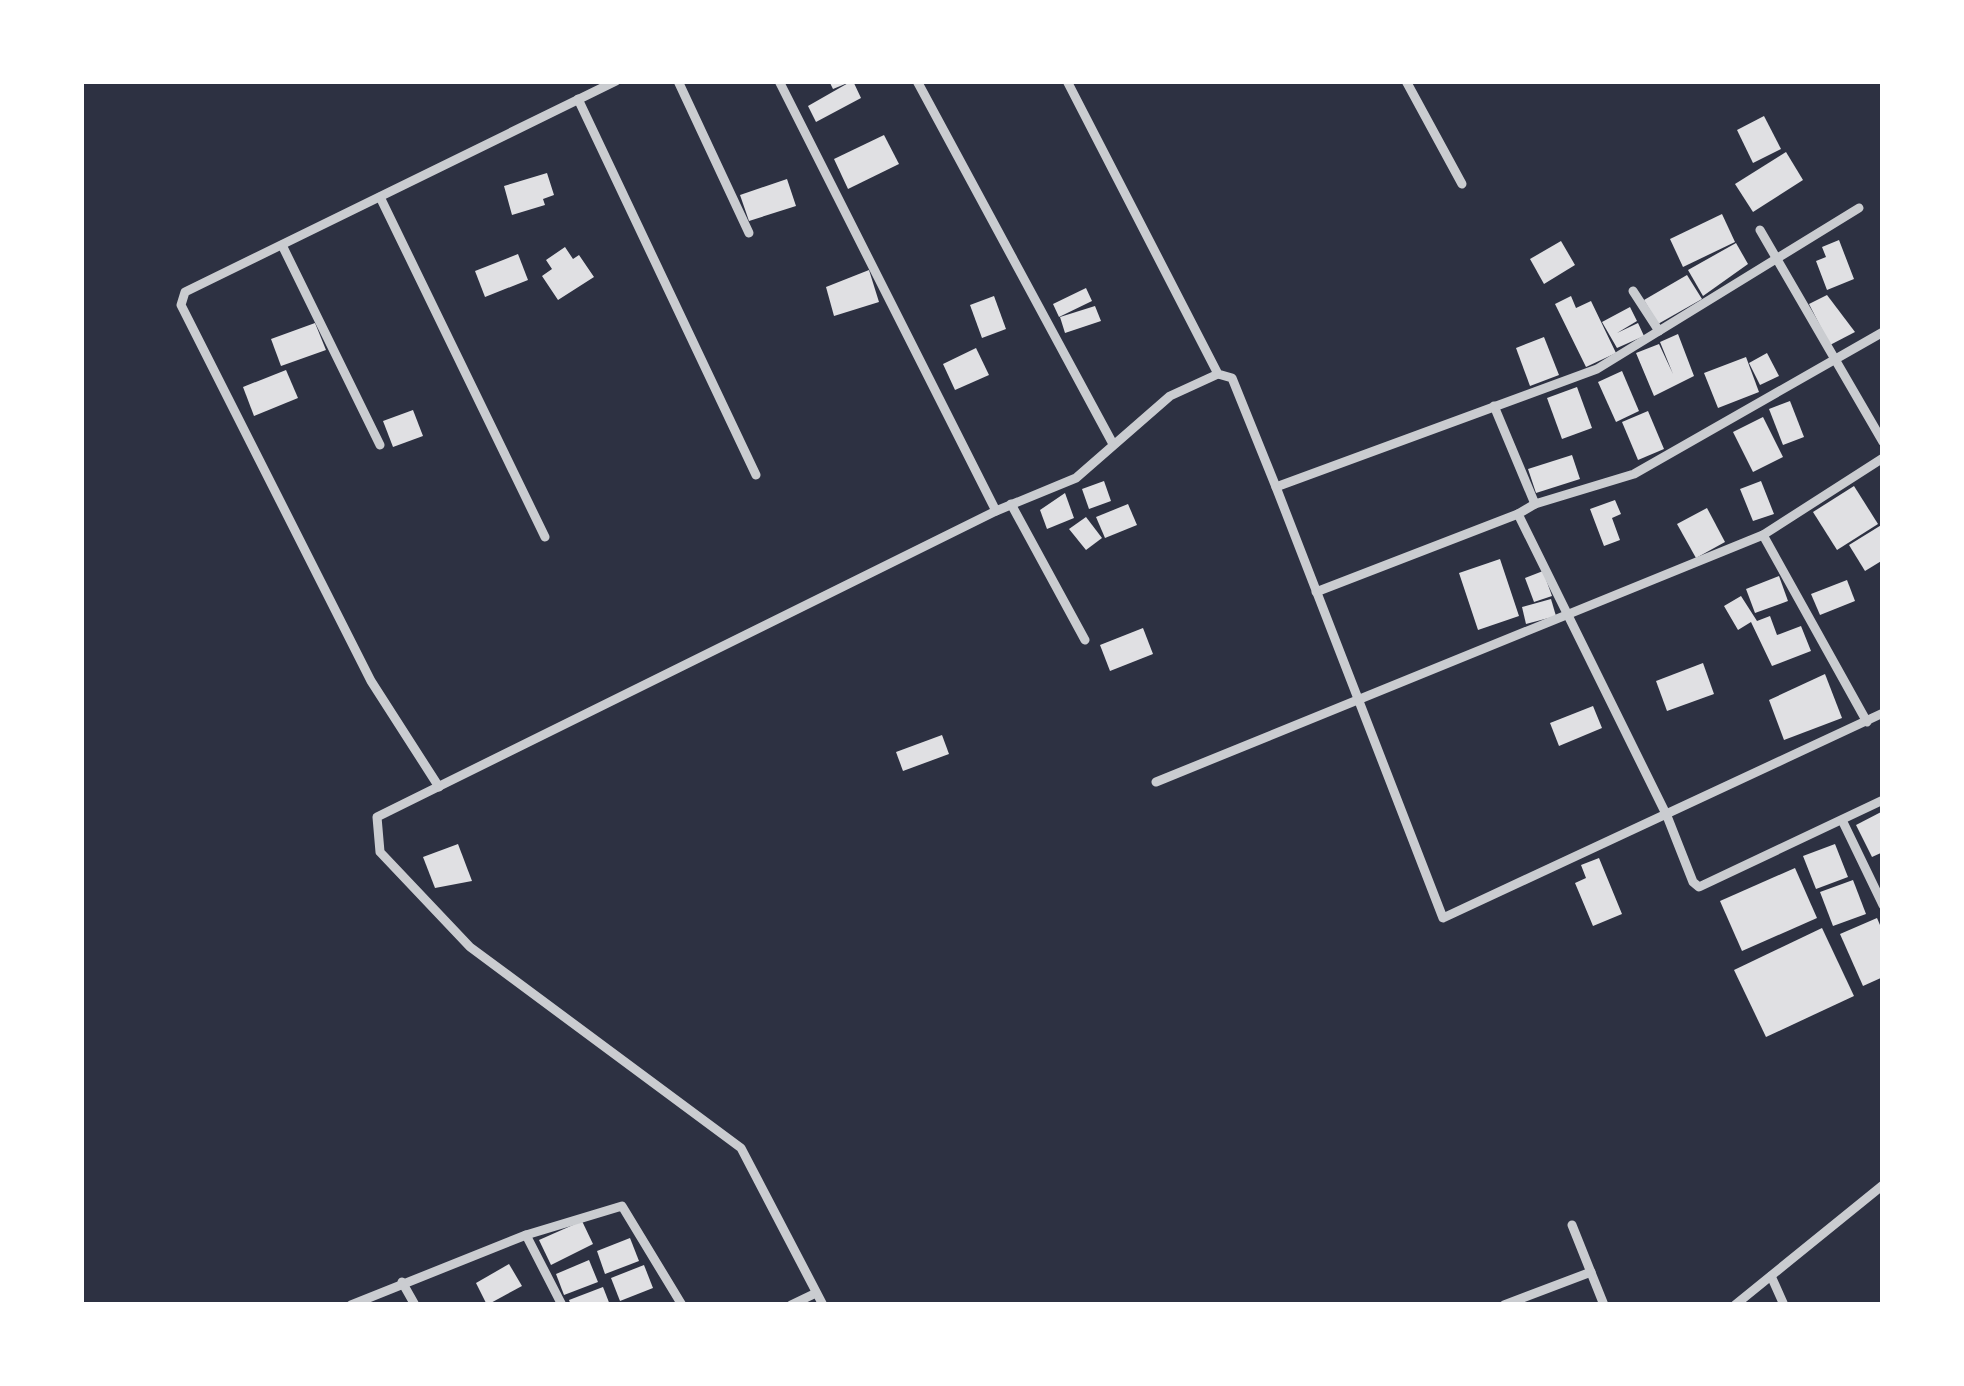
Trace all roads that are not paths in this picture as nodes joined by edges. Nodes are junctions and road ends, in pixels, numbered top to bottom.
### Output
1 (616, 81) edge
2 (678, 81) edge
3 (779, 81) edge
4 (917, 81) edge
5 (1067, 81) edge
6 (1406, 81) edge
7 (578, 99) junction
8 (1462, 184) dead end
9 (380, 197) junction
10 (1858, 208) dead end
11 (1760, 230) dead end
12 (749, 233) dead end
13 (282, 245) junction
14 (1776, 257) junction
15 (1633, 291) dead end
16 (1659, 332) junction
17 (1883, 332) edge
18 (1835, 359) junction
19 (1218, 374) junction
20 (1494, 406) junction
21 (1883, 442) edge
22 (1113, 444) junction
23 (380, 445) dead end
24 (1883, 458) edge
25 (756, 475) dead end
26 (1276, 487) junction
27 (1011, 504) junction
28 (1535, 504) junction
29 (996, 511) junction
30 (1519, 514) junction
31 (1763, 536) junction
32 (545, 537) dead end
33 (1316, 592) junction
34 (1568, 613) junction
35 (1084, 640) dead end
36 (1358, 699) junction
37 (1883, 713) edge
38 (1867, 722) junction
39 (1156, 782) dead end
40 (439, 787) junction
41 (1883, 800) edge
42 (1667, 816) junction
43 (1842, 820) junction
44 (1883, 905) edge
45 (1883, 1185) edge
46 (1572, 1225) dead end
47 (526, 1235) junction
48 (1591, 1272) junction
49 (1771, 1276) junction
50 (402, 1282) junction
51 (816, 1293) junction
52 (351, 1305) edge
53 (415, 1305) edge
54 (562, 1305) edge
55 (682, 1305) edge
56 (791, 1305) edge
57 (823, 1305) edge
58 (1504, 1305) edge
59 (1604, 1305) edge
60 (1735, 1305) edge
61 (1784, 1305) edge

1 - 7 street
2 - 12 street
3 - 29 street
4 - 22 street
5 - 19 street
6 - 8 street
7 - 9 street
7 - 25 street
9 - 13 street
9 - 32 street
10 - 14 street
11 - 14 street
13 - 23 street
13 - 40 street
14 - 16 street
14 - 18 street
15 - 16 street
16 - 20 street
17 - 18 street
18 - 21 street
18 - 28 street
19 - 22 street
19 - 26 street
20 - 26 street
20 - 28 street
22 - 27 street
24 - 31 street
26 - 33 street
27 - 29 street
27 - 35 street
28 - 30 street
29 - 40 street
30 - 33 street
30 - 34 street
31 - 34 street
31 - 38 street
33 - 36 street
34 - 36 street
34 - 42 street
36 - 39 street
36 - 42 street
37 - 38 street
38 - 42 street
40 - 51 street
41 - 43 street
42 - 43 street
43 - 44 street
45 - 49 street
46 - 48 street
47 - 50 street
47 - 54 street
47 - 55 street
48 - 58 street
48 - 59 street
49 - 60 street
49 - 61 street
50 - 52 street
50 - 53 street
51 - 56 street
51 - 57 street

